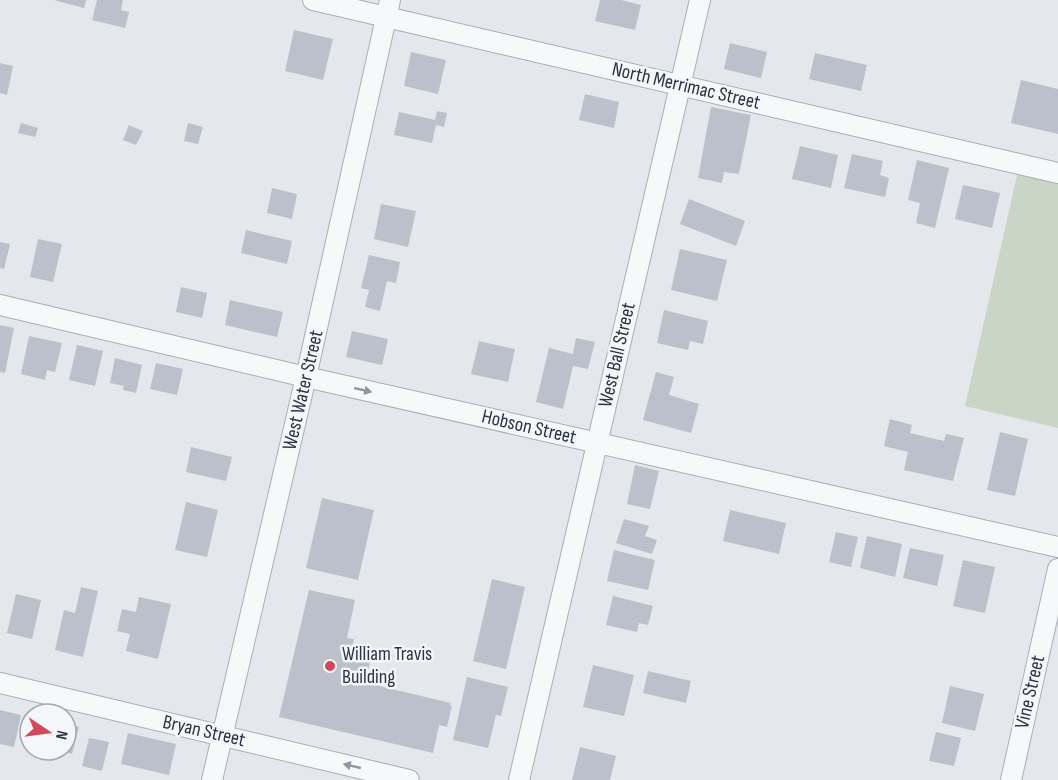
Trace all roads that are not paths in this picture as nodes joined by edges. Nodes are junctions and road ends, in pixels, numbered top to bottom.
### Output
1 (313, 0) edge
2 (700, 0) edge
3 (388, 8) edge
4 (680, 85) junction
5 (1058, 174) edge
6 (0, 305) edge
7 (306, 377) junction
8 (597, 442) junction
9 (1058, 548) edge
10 (1058, 569) edge
11 (0, 683) edge
12 (223, 736) junction
13 (212, 780) edge
14 (409, 780) edge
15 (519, 780) edge
16 (1011, 780) edge

1 - 3 street, North Merrimac Street
2 - 4 street, West Ball Street
3 - 4 street, North Merrimac Street
3 - 7 street, West Water Street
4 - 5 street, North Merrimac Street
4 - 8 street, West Ball Street
6 - 7 street, Hobson Street
7 -> 8 street, Hobson Street
7 - 12 street, West Water Street
8 - 9 street, Hobson Street
8 - 15 street, West Ball Street
10 - 16 street, Vine Street
11 - 12 street, Bryan Street
12 - 13 street, West Water Street
14 -> 12 street, Bryan Street

